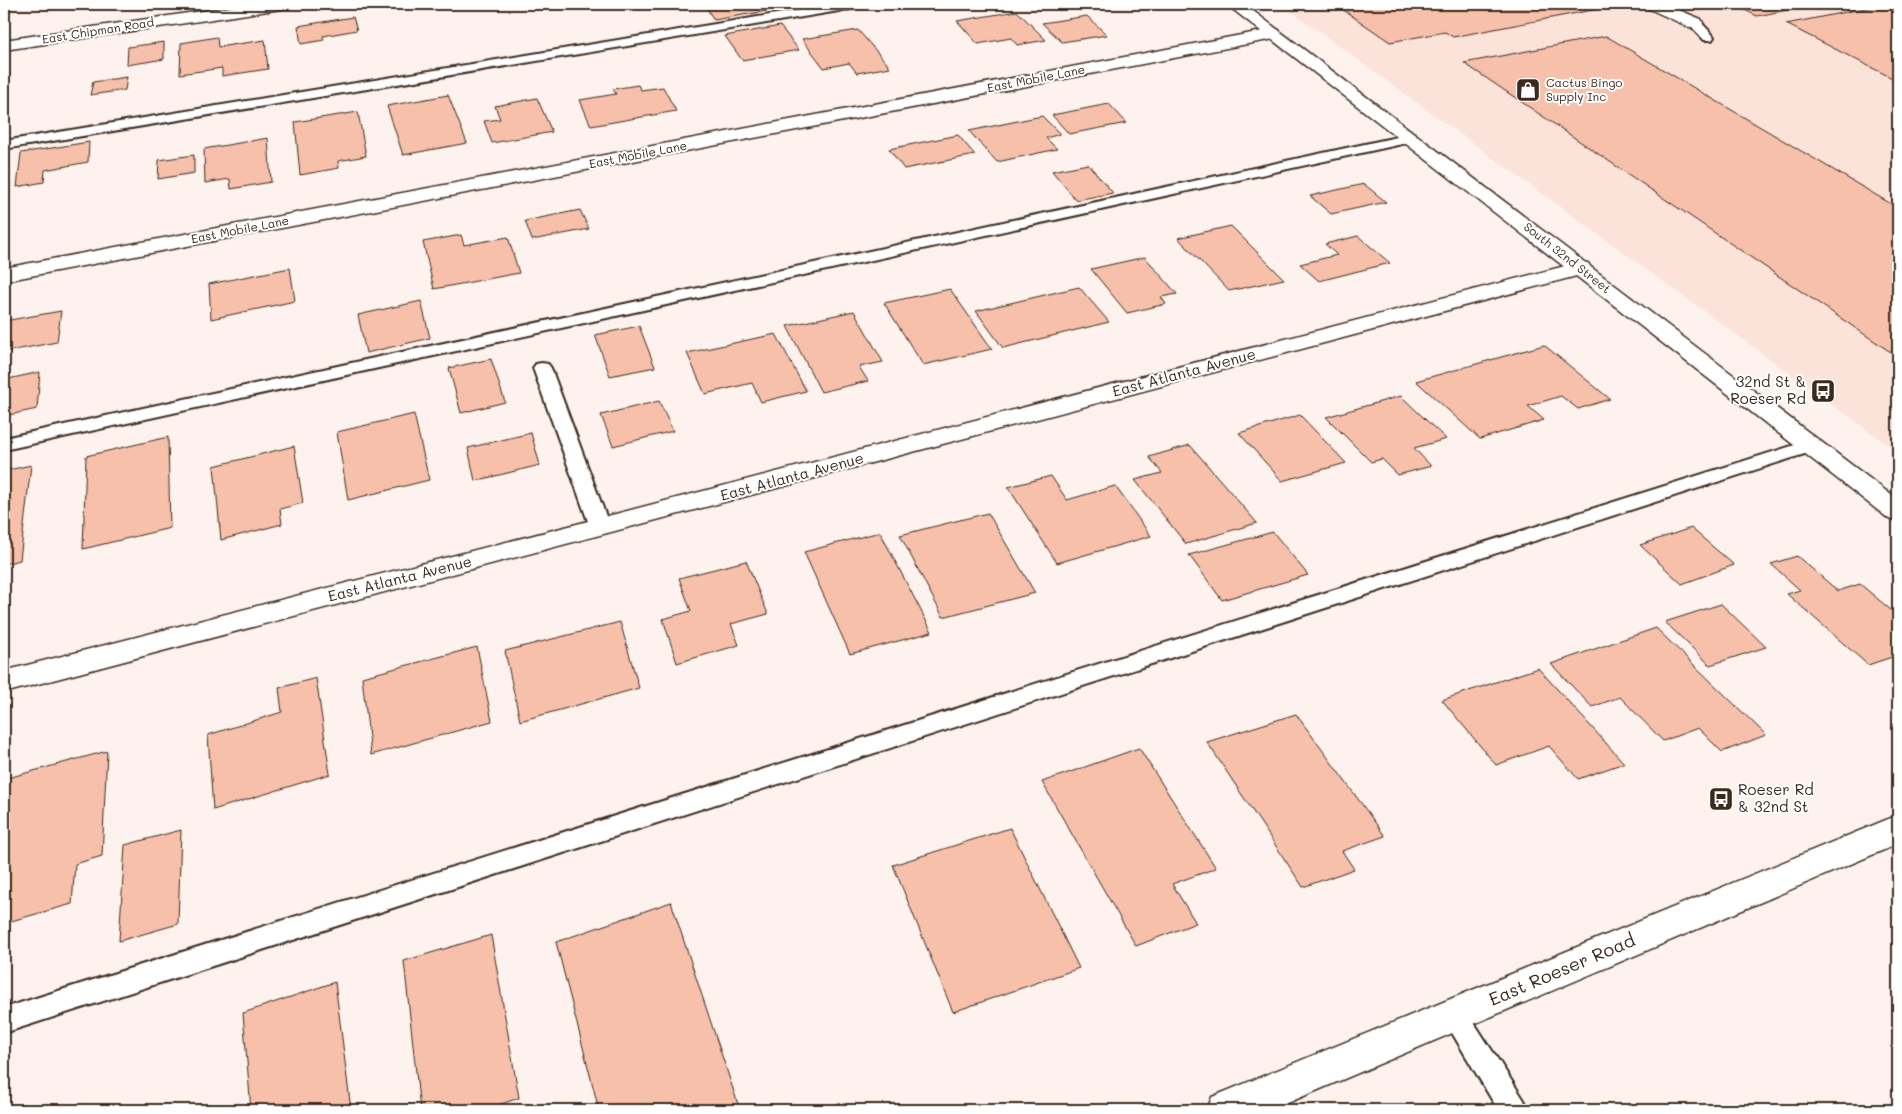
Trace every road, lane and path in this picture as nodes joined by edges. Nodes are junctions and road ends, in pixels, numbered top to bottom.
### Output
1 (281, 4) edge
2 (857, 4) edge
3 (1234, 4) edge
4 (1651, 4) edge
5 (1695, 23) joint
6 (1273, 34) junction
7 (1708, 37) dead end
8 (4, 46) edge
9 (1411, 138) junction
10 (4, 145) edge
11 (1580, 268) junction
12 (4, 275) edge
13 (542, 368) dead end
14 (4, 444) edge
15 (1811, 446) junction
16 (1898, 513) edge
17 (600, 527) junction
18 (4, 682) edge
19 (1898, 829) edge
20 (1455, 1016) junction
21 (4, 1021) edge
22 (1226, 1110) edge
23 (1514, 1110) edge

1 - 8 street, East Chipman Road
2 - 10 lane
3 - 6 street, South 32nd Street
4 - 5 street
5 - 7 lane
6 - 9 street, South 32nd Street
6 - 12 street, East Mobile Lane
9 - 11 street, South 32nd Street
9 - 14 lane
11 - 15 street, South 32nd Street
11 - 17 street, East Atlanta Avenue
13 - 17 lane
15 - 16 street, South 32nd Street
15 - 21 lane
17 - 18 street, East Atlanta Avenue
19 - 20 street, East Roeser Road
20 - 22 street, East Roeser Road
20 - 23 lane

